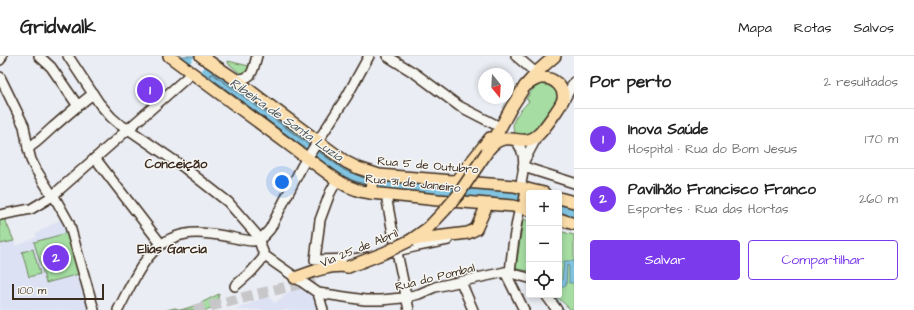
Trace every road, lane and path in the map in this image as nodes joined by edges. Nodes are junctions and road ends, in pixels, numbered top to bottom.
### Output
1 (2, 56) edge
2 (40, 56) edge
3 (68, 56) edge
4 (169, 56) edge
5 (256, 56) edge
6 (369, 56) edge
7 (387, 56) edge
8 (516, 56) edge
9 (554, 56) edge
10 (203, 58) edge
11 (0, 60) edge
12 (193, 71) junction
13 (536, 73) junction
14 (0, 76) edge
15 (235, 79) junction
16 (574, 80) edge
17 (555, 82) junction
18 (525, 86) junction
19 (93, 94) junction
20 (561, 104) junction
21 (78, 106) junction
22 (511, 108) junction
23 (500, 127) junction
24 (128, 129) junction
25 (538, 135) junction
26 (318, 140) junction
27 (514, 140) junction
28 (28, 148) junction
29 (488, 151) junction
30 (95, 158) junction
31 (307, 158) junction
32 (524, 163) junction
33 (374, 174) junction
34 (337, 180) junction
35 (456, 181) junction
36 (574, 183) edge
37 (523, 190) junction
38 (526, 190) edge
39 (371, 193) junction
40 (53, 195) junction
41 (386, 195) junction
42 (562, 199) edge
43 (574, 202) edge
44 (490, 204) junction
45 (522, 207) edge
46 (0, 215) edge
47 (562, 220) edge
48 (574, 224) edge
49 (476, 229) junction
50 (259, 240) junction
51 (411, 240) junction
52 (161, 244) junction
53 (397, 251) junction
54 (265, 256) junction
55 (348, 267) junction
56 (507, 273) junction
57 (526, 277) edge
58 (295, 278) junction
59 (315, 280) tunnel mouth
60 (461, 282) junction
61 (235, 286) dead end
62 (318, 293) junction
63 (407, 297) junction
64 (548, 298) edge
65 (94, 310) edge
66 (118, 310) edge
67 (323, 310) edge
68 (409, 310) edge
69 (473, 310) edge
70 (524, 310) edge
71 (557, 310) edge

1 - 11 street
2 - 21 street
3 - 19 street
4 - 12 main road, Rua 31 de Janeiro
5 - 15 street
6 - 26 street
7 - 23 street
8 - 13 street
9 - 13 main road, Via 25 de Abril
9 - 17 main road
10 - 12 main road
10 - 15 main road, Rua 5 de Outubro
12 - 24 street
12 - 31 main road, Rua 31 de Janeiro
13 - 18 main road, Via 25 de Abril
14 - 28 street
15 - 26 main road, Rua 5 de Outubro
16 - 17 street
16 - 20 street
17 - 18 main road
17 - 20 main road
18 - 22 main road, Via 25 de Abril
19 - 21 street
19 - 24 street
20 - 25 main road
21 - 28 street
22 - 23 main road, Via 25 de Abril
22 - 27 main road
23 - 29 main road, Via 25 de Abril
23 - 35 main road, Via 25 de Abril
24 - 30 street
24 - 50 street
25 - 27 main road
25 - 32 street
26 - 31 street
26 - 33 main road, Rua 5 de Outubro
27 - 29 main road
27 - 32 street
28 - 40 street
29 - 51 main road, Via 25 de Abril, bridge
30 - 40 street
30 - 52 street
31 - 34 main road, Rua 31 de Janeiro
31 - 50 street
32 - 36 street
32 - 37 street
33 - 35 main road, Rua 5 de Outubro
33 - 39 main road
34 - 39 main road, Rua 31 de Janeiro
34 - 53 street
35 - 37 main road, Rua 5 de Outubro
37 - 38 main road, Rua 5 de Outubro
37 - 45 main road
39 - 41 main road, Rua 31 de Janeiro
40 - 46 street
40 - 65 street
41 - 44 main road, Rua 31 de Janeiro
41 - 53 street
42 - 43 main road
44 - 45 main road, Rua 31 de Janeiro
44 - 49 main road
45 - 56 street
47 - 48 main road
49 - 51 main road
49 - 53 street
50 - 52 street
50 - 54 street
51 - 55 main road, Via 25 de Abril, bridge
52 - 66 street
53 - 63 street
54 - 58 street
54 - 61 street
55 - 58 main road
55 - 59 main road, Via 25 de Abril
56 - 57 street
56 - 60 street, Rua do Pombal
56 - 70 street
58 - 62 street
60 - 63 street, Rua do Pombal
60 - 69 street
62 - 63 street, Rua do Pombal
62 - 67 street
63 - 68 street
64 - 71 street

